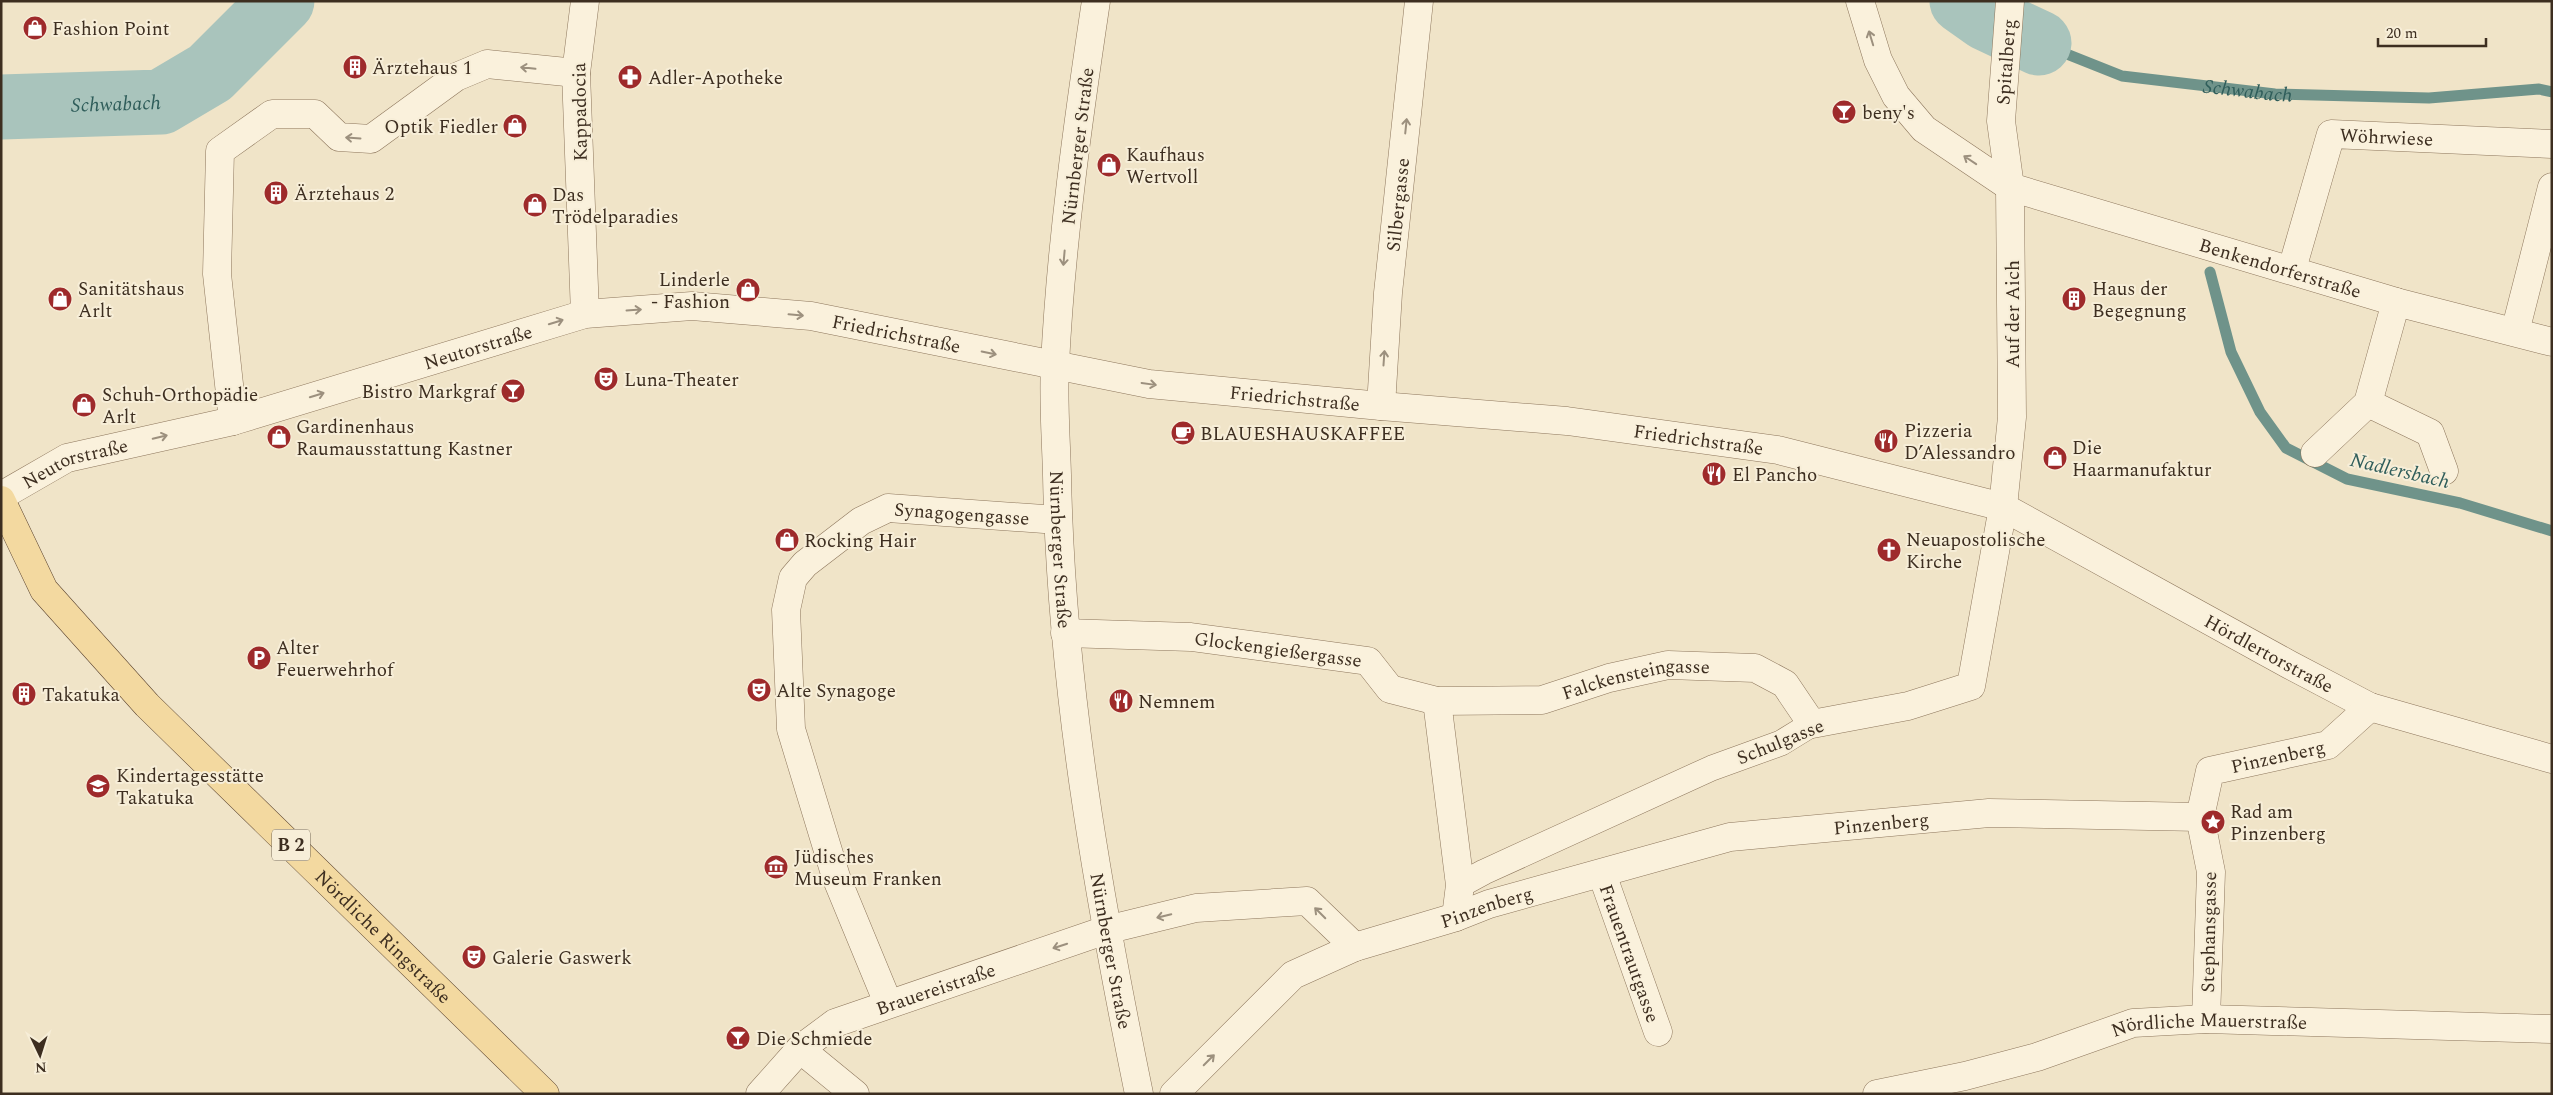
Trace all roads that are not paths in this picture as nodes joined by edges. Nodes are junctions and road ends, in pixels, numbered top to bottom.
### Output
1 (585, 1) edge
2 (1096, 1) edge
3 (1419, 1) edge
4 (1860, 1) edge
5 (2010, 1) edge
6 (576, 73) junction
7 (2001, 121) joint
8 (2552, 144) edge
9 (2552, 187) edge
10 (2010, 188) junction
11 (2292, 269) junction
12 (2396, 302) junction
13 (585, 314) junction
14 (2515, 332) junction
15 (2552, 342) edge
16 (1054, 366) junction
17 (2368, 404) junction
18 (1381, 406) junction
19 (233, 421) junction
20 (2315, 453) dead end
21 (2444, 472) dead end
22 (1, 498) edge
23 (2003, 506) junction
24 (1058, 520) junction
25 (1065, 633) junction
26 (1437, 701) junction
27 (2370, 707) junction
28 (1812, 724) junction
29 (2552, 759) edge
30 (2200, 817) junction
31 (1602, 874) junction
32 (1460, 885) junction
33 (1456, 917) junction
34 (1106, 930) junction
35 (1355, 947) junction
36 (888, 1003) junction
37 (2206, 1019) junction
38 (2552, 1029) edge
39 (1658, 1032) dead end
40 (800, 1048) junction
41 (545, 1094) edge
42 (760, 1094) edge
43 (855, 1094) edge
44 (1139, 1094) edge
45 (1174, 1094) edge
46 (1878, 1094) edge

1 - 6 street, Kappadocia
2 -> 16 street, Nürnberger Straße
18 -> 3 street, Silbergasse
10 -> 4 street, Benkendorferstraße
5 - 7 street, Spitalberg
6 - 13 street, Kappadocia
6 -> 19 street
7 - 10 street, Auf der Aich
8 - 11 street, Wöhrwiese
9 - 14 street
10 - 11 street, Benkendorferstraße
10 - 23 street, Auf der Aich
11 - 12 street, Benkendorferstraße
12 - 14 street, Benkendorferstraße
12 - 17 street
13 -> 16 street, Friedrichstraße
19 -> 13 street, Neutorstraße
14 - 15 street, Benkendorferstraße
16 -> 18 street, Friedrichstraße
16 - 24 street, Nürnberger Straße
17 - 20 street
17 - 21 street
18 - 23 street, Friedrichstraße
22 -> 19 street, Neutorstraße
22 - 41 main road, Nördliche Ringstraße / B 2
23 - 27 street, Hördlertorstraße
23 - 28 street, Schulgasse
24 - 25 street, Nürnberger Straße
24 - 36 street, Synagogengasse
25 - 26 street, Glockengießergasse
25 - 34 street, Nürnberger Straße
26 - 28 street, Falckensteingasse
26 - 32 street
27 - 29 street, Hördlertorstraße
27 - 30 street, Pinzenberg
28 - 32 street, Schulgasse
30 - 31 street, Pinzenberg
30 - 37 street, Stephansgasse
31 - 33 street, Pinzenberg
31 - 39 street, Frauentrautgasse
32 - 33 street
33 - 35 street, Pinzenberg
35 -> 34 street
34 -> 36 street, Brauereistraße
34 - 44 street, Nürnberger Straße
45 -> 35 street, Pinzenberg
36 - 40 street, Brauereistraße
37 - 38 street, Nördliche Mauerstraße
37 - 46 street, Nördliche Mauerstraße
40 - 42 street, Brauereistraße
40 - 43 street

